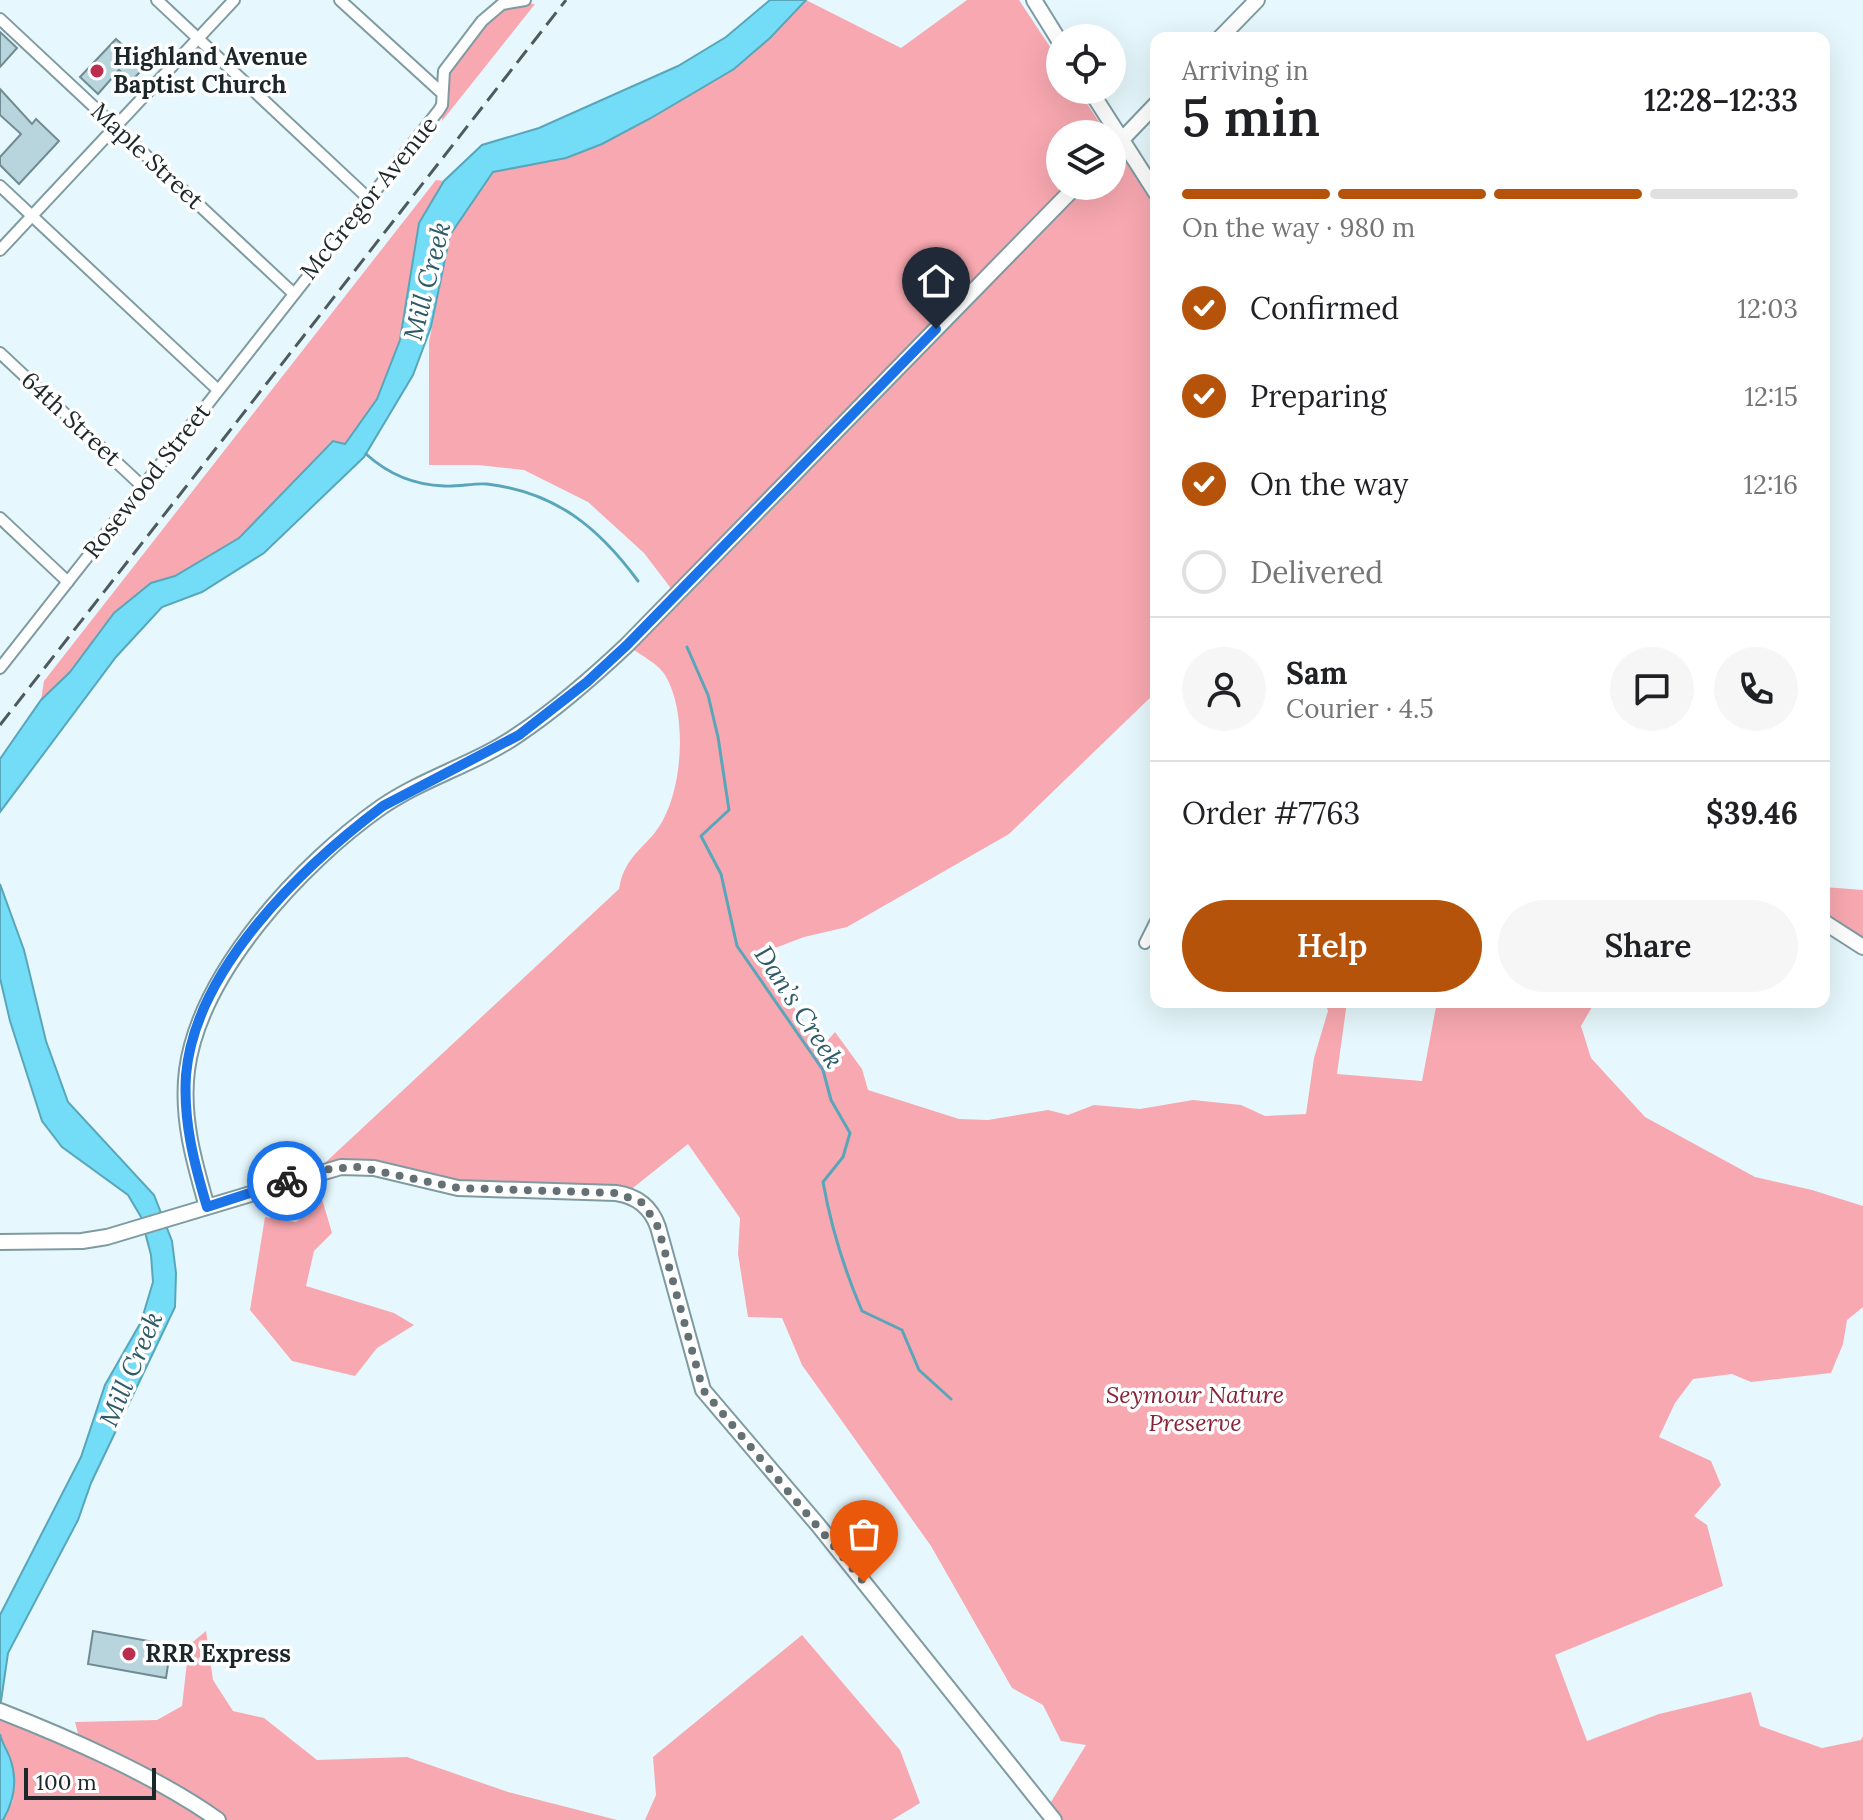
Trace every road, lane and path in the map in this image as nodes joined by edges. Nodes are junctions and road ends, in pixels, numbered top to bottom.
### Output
1 (157, 0) edge
2 (234, 0) edge
3 (340, 0) edge
4 (1034, 0) edge
5 (1257, 0) edge
6 (518, 1) edge
7 (0, 19) edge
8 (1049, 24) edge
9 (1226, 32) edge
10 (198, 38) junction
11 (442, 94) junction
12 (1150, 110) edge
13 (115, 126) junction
14 (1126, 136) edge
15 (1126, 156) edge
16 (0, 186) edge
17 (1150, 186) edge
18 (369, 199) junction
19 (1062, 200) edge
20 (32, 215) junction
21 (0, 250) edge
22 (293, 293) junction
23 (0, 353) edge
24 (218, 390) junction
25 (142, 486) junction
26 (0, 518) edge
27 (68, 582) junction
28 (0, 668) edge
29 (1830, 926) edge
30 (1150, 933) edge
31 (1145, 943) dead end
32 (1863, 947) edge
33 (207, 1207) junction
34 (0, 1242) edge
35 (0, 1711) edge
36 (218, 1820) edge
37 (1054, 1820) edge

1 - 10 street
2 - 10 street
3 - 11 street
4 - 8 street
5 - 9 street
6 - 11 street, McGregor Avenue
7 - 13 street, Maple Street
10 - 13 street
10 - 18 street
11 - 18 street, McGregor Avenue
12 - 14 street
13 - 20 street
13 - 22 street, Maple Street
15 - 17 street
16 - 20 street
18 - 22 street, McGregor Avenue
19 - 33 street
20 - 21 street
20 - 24 street
22 - 24 street, Rosewood Street
23 - 25 street, 64th Street
24 - 25 street, Rosewood Street
25 - 27 street, Rosewood Street
26 - 27 street
27 - 28 street, Rosewood Street
29 - 32 street
30 - 31 street
33 - 34 street
33 - 37 street
35 - 36 street

